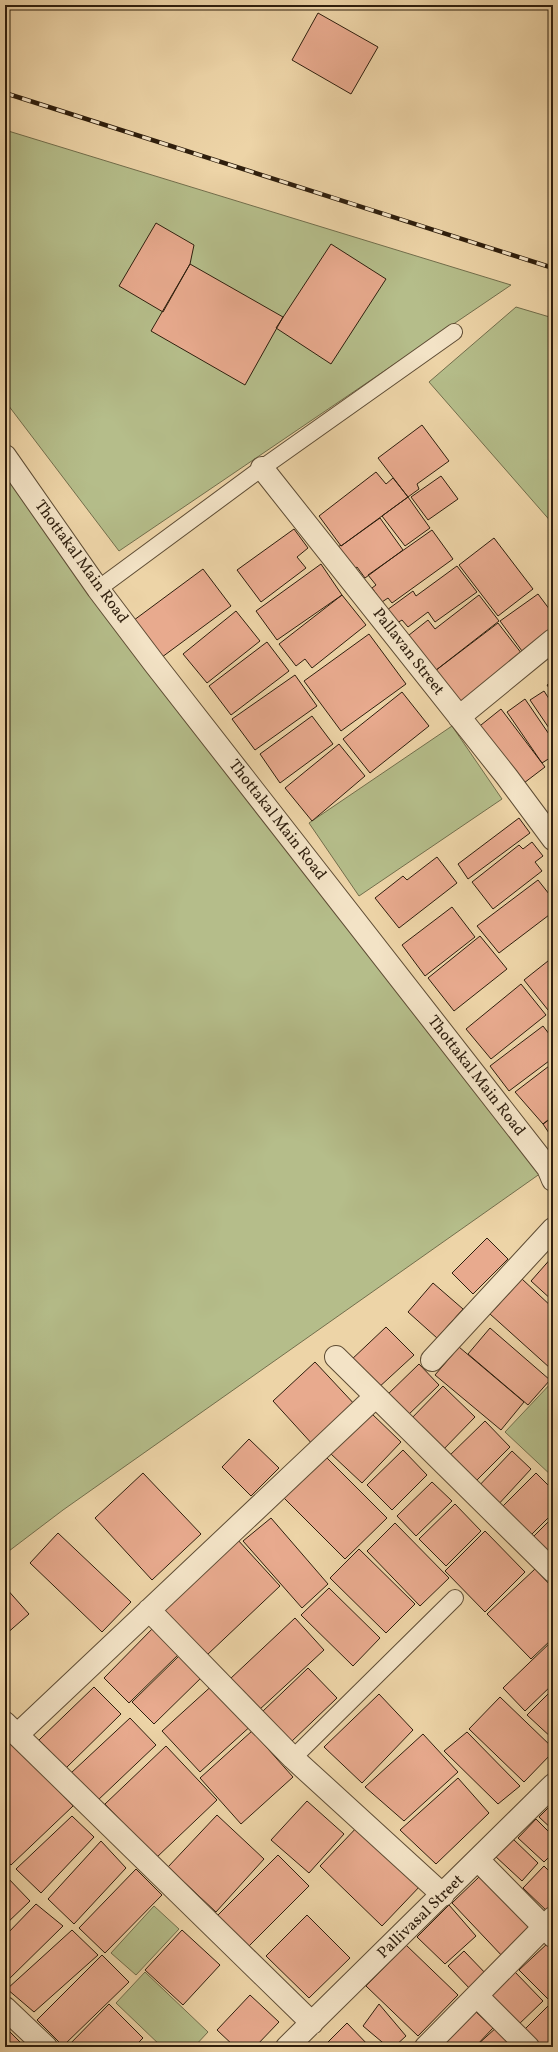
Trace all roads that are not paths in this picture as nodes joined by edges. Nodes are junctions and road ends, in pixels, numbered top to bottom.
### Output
1 (454, 332) dead end
2 (5, 456) edge
3 (262, 468) junction
4 (98, 589) junction
5 (553, 640) edge
6 (459, 717) junction
7 (553, 839) edge
8 (553, 1180) edge
9 (553, 1229) edge
10 (336, 1356) dead end
11 (432, 1360) dead end
12 (375, 1397) junction
13 (553, 1571) edge
14 (455, 1598) dead end
15 (150, 1610) junction
16 (11, 1729) edge
17 (293, 1758) junction
18 (553, 1785) edge
19 (478, 1860) junction
20 (443, 1895) junction
21 (550, 1927) edge
22 (477, 1996) junction
23 (5, 2008) edge
24 (312, 2023) junction
25 (46, 2047) edge
26 (287, 2047) edge
27 (426, 2047) edge
28 (528, 2047) edge

1 - 3 lane
2 - 4 street, Thottakal Main Road
3 - 4 lane
3 - 6 street, Pallavan Street
4 - 8 street, Thottakal Main Road
5 - 6 street
6 - 7 street, Pallavan Street
9 - 11 street
10 - 12 street
12 - 13 street
12 - 15 street
14 - 17 lane
15 - 16 street
15 - 17 street
16 - 24 street
17 - 20 street
18 - 19 street, Pallivasal Street
19 - 20 street, Pallivasal Street
19 - 21 street
20 - 24 street, Pallivasal Street
21 - 22 street
22 - 27 street
22 - 28 street
23 - 25 street
24 - 26 street, Pallivasal Street

